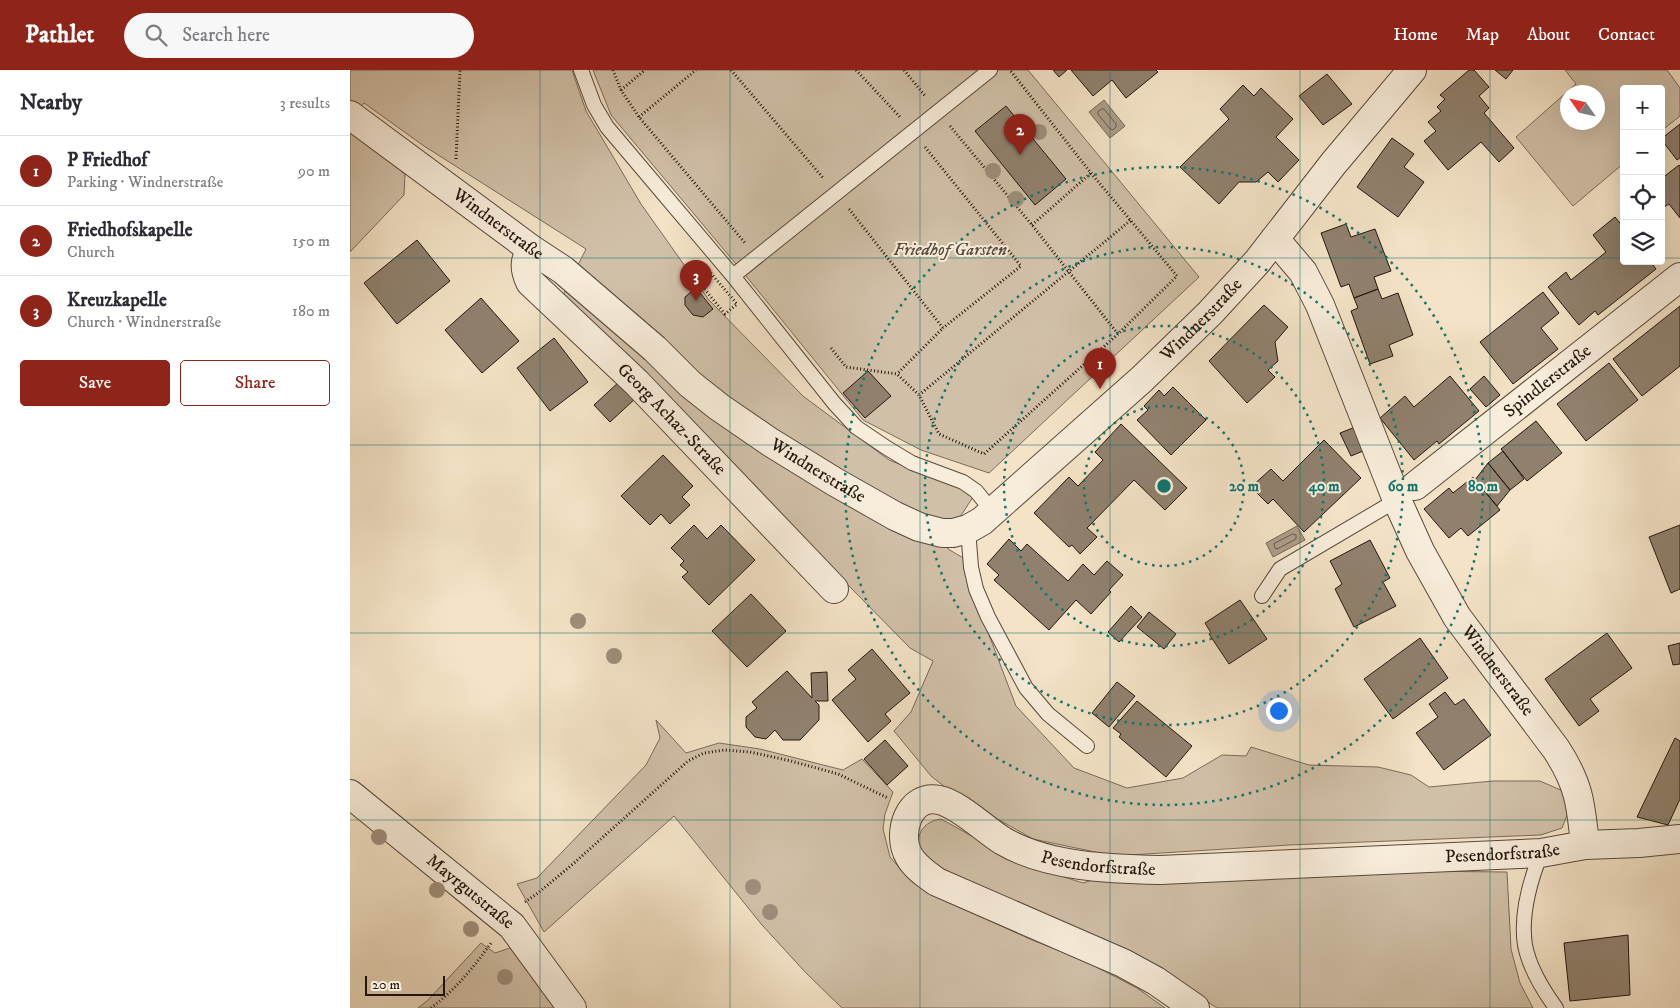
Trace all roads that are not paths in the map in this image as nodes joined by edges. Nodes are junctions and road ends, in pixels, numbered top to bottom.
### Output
1 (581, 70) edge
2 (990, 70) edge
3 (1412, 70) edge
4 (350, 115) edge
5 (1275, 239) junction
6 (530, 249) junction
7 (732, 276) junction
8 (1680, 277) edge
9 (1406, 493) junction
10 (993, 512) junction
11 (968, 529) junction
12 (834, 589) dead end
13 (1262, 596) dead end
14 (1087, 746) dead end
15 (350, 794) edge
16 (1680, 840) edge
17 (1585, 845) junction
18 (1541, 853) junction
19 (572, 1008) edge
20 (1195, 1008) edge
21 (1556, 1008) edge

1 - 7 lane
2 - 7 lane
3 - 5 street, Windnerstraße
4 - 6 street, Windnerstraße
5 - 9 street, Windnerstraße
5 - 10 street, Windnerstraße
6 - 11 street, Windnerstraße
6 - 12 street, Georg Achaz-Straße
7 - 10 lane
8 - 9 street, Spindlerstraße
9 - 13 lane
9 - 17 street, Windnerstraße
10 - 11 street, Windnerstraße
11 - 14 lane
15 - 19 street, Mayrgutstraße
16 - 17 street, Pesendorfstraße
17 - 18 street, Pesendorfstraße
18 - 20 street, Pesendorfstraße
18 - 21 lane

